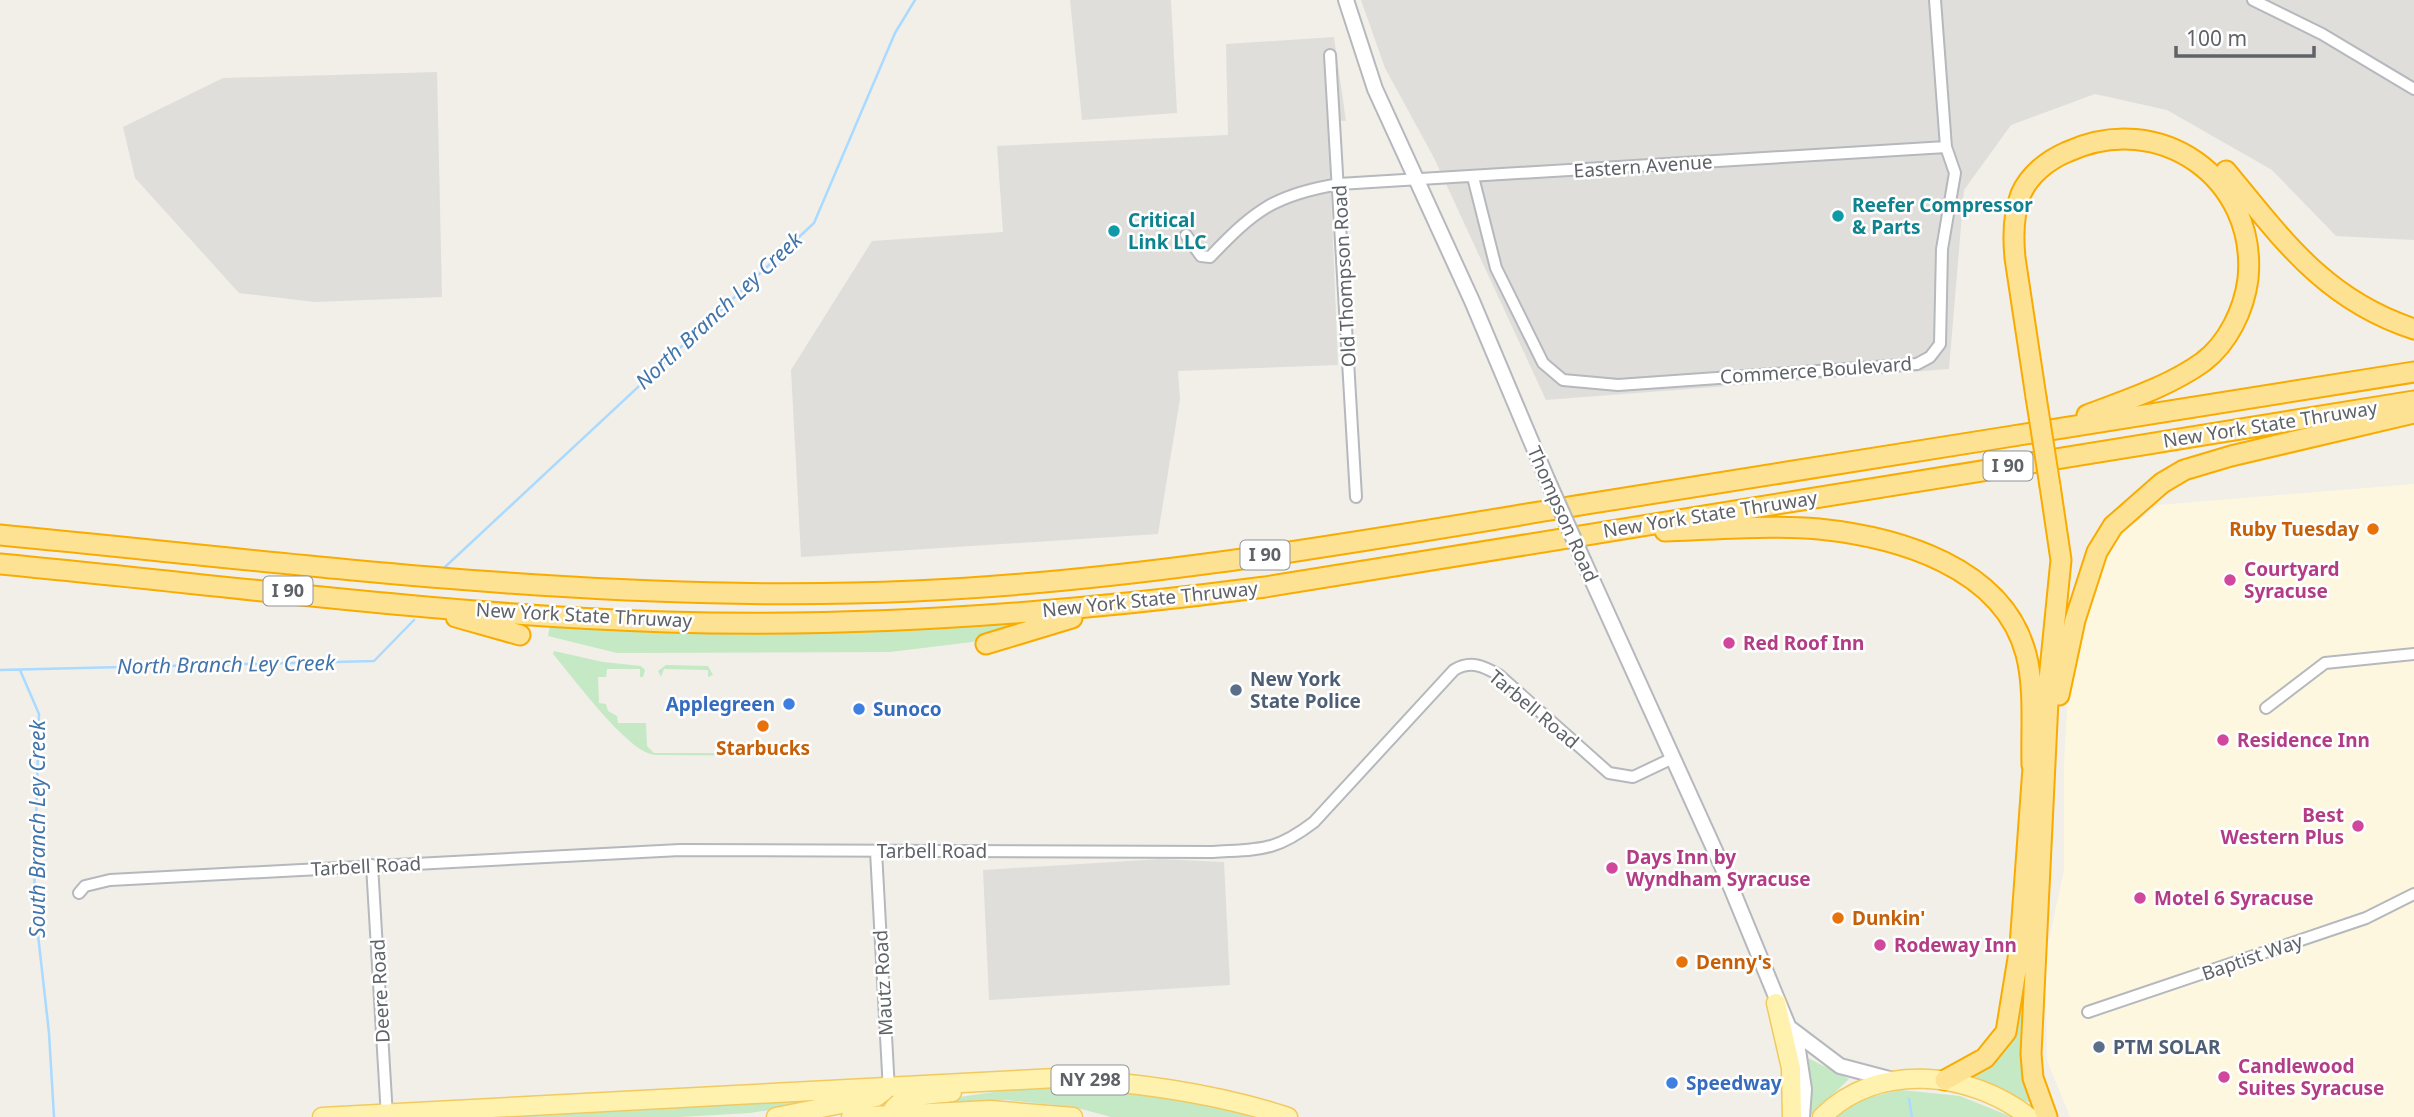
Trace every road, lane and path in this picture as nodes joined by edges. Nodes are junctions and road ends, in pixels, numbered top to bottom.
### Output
1 (1346, 0) edge
2 (1935, 0) edge
3 (2253, 0) edge
4 (1330, 55) dead end
5 (2414, 89) edge
6 (1946, 147) junction
7 (1473, 177) junction
8 (1415, 180) junction
9 (1339, 184) junction
10 (1186, 234) dead end
11 (2414, 329) edge
12 (2414, 372) edge
13 (2031, 398) junction
14 (2414, 401) edge
15 (2414, 413) edge
16 (2047, 430) junction
17 (1356, 497) dead end
18 (1602, 532) junction
19 (0, 535) edge
20 (0, 564) edge
21 (415, 604) junction
22 (1132, 604) junction
23 (520, 635) dead end
24 (986, 644) dead end
25 (2414, 653) edge
26 (2266, 708) dead end
27 (1671, 759) junction
28 (2039, 785) junction
29 (876, 850) junction
30 (372, 865) junction
31 (79, 893) dead end
32 (2414, 894) edge
33 (1776, 1003) junction
34 (2088, 1012) dead end
35 (1787, 1026) junction
36 (2031, 1054) junction
37 (1031, 1079) junction
38 (1893, 1080) junction
39 (1945, 1080) junction
40 (888, 1086) junction
41 (539, 1105) junction
42 (890, 1115) junction
43 (386, 1116) edge
44 (322, 1117) edge
45 (475, 1117) edge
46 (776, 1117) edge
47 (851, 1117) edge
48 (1073, 1117) edge
49 (1288, 1117) edge
50 (1792, 1117) edge
51 (1802, 1117) edge
52 (1822, 1117) edge
53 (2029, 1117) edge
54 (2047, 1117) edge
55 (2056, 1117) edge

1 - 8 street, Thompson Road
2 - 6 street, Commerce Boulevard
3 - 5 street
4 - 9 street, Old Thompson Road
6 - 7 street, Eastern Avenue
6 - 7 street, Commerce Boulevard
7 - 8 street, Eastern Avenue
8 - 9 street, Eastern Avenue
8 - 27 street, Thompson Road, bridge
9 - 10 street, Eastern Avenue
9 - 17 street, Old Thompson Road
11 - 13 highway
12 - 16 highway, New York State Thruway / I 90
13 - 16 highway
13 - 28 highway
14 - 18 highway, New York State Thruway / I 90
15 - 28 highway
16 - 19 highway, New York State Thruway / I 90
18 - 22 highway, New York State Thruway / I 90
18 - 28 highway
20 - 21 highway, New York State Thruway / I 90
21 - 22 highway, New York State Thruway / I 90
21 - 23 highway
22 - 24 highway
25 - 26 street
27 - 29 street, Tarbell Road
27 - 33 street, Thompson Road
28 - 36 highway
28 - 39 highway
29 - 30 street, Tarbell Road
29 - 40 street, Mautz Road
30 - 31 street, Tarbell Road
30 - 43 street, Deere Road
32 - 34 street, Baptist Way
33 - 35 street, Thompson Road
33 - 50 main road
35 - 38 street, Thompson Road
35 - 51 street, Thompson Road
36 - 54 highway
36 - 55 highway
37 - 40 main road, NY 298
37 - 42 main road
37 - 49 main road, NY 298
38 - 39 main road
38 - 52 main road
39 - 53 main road
40 - 41 main road, NY 298
40 - 42 street, Mautz Road
40 - 46 main road
41 - 43 main road, NY 298
41 - 45 main road
42 - 47 main road, NY 298
42 - 48 main road, NY 298
43 - 44 main road, NY 298

